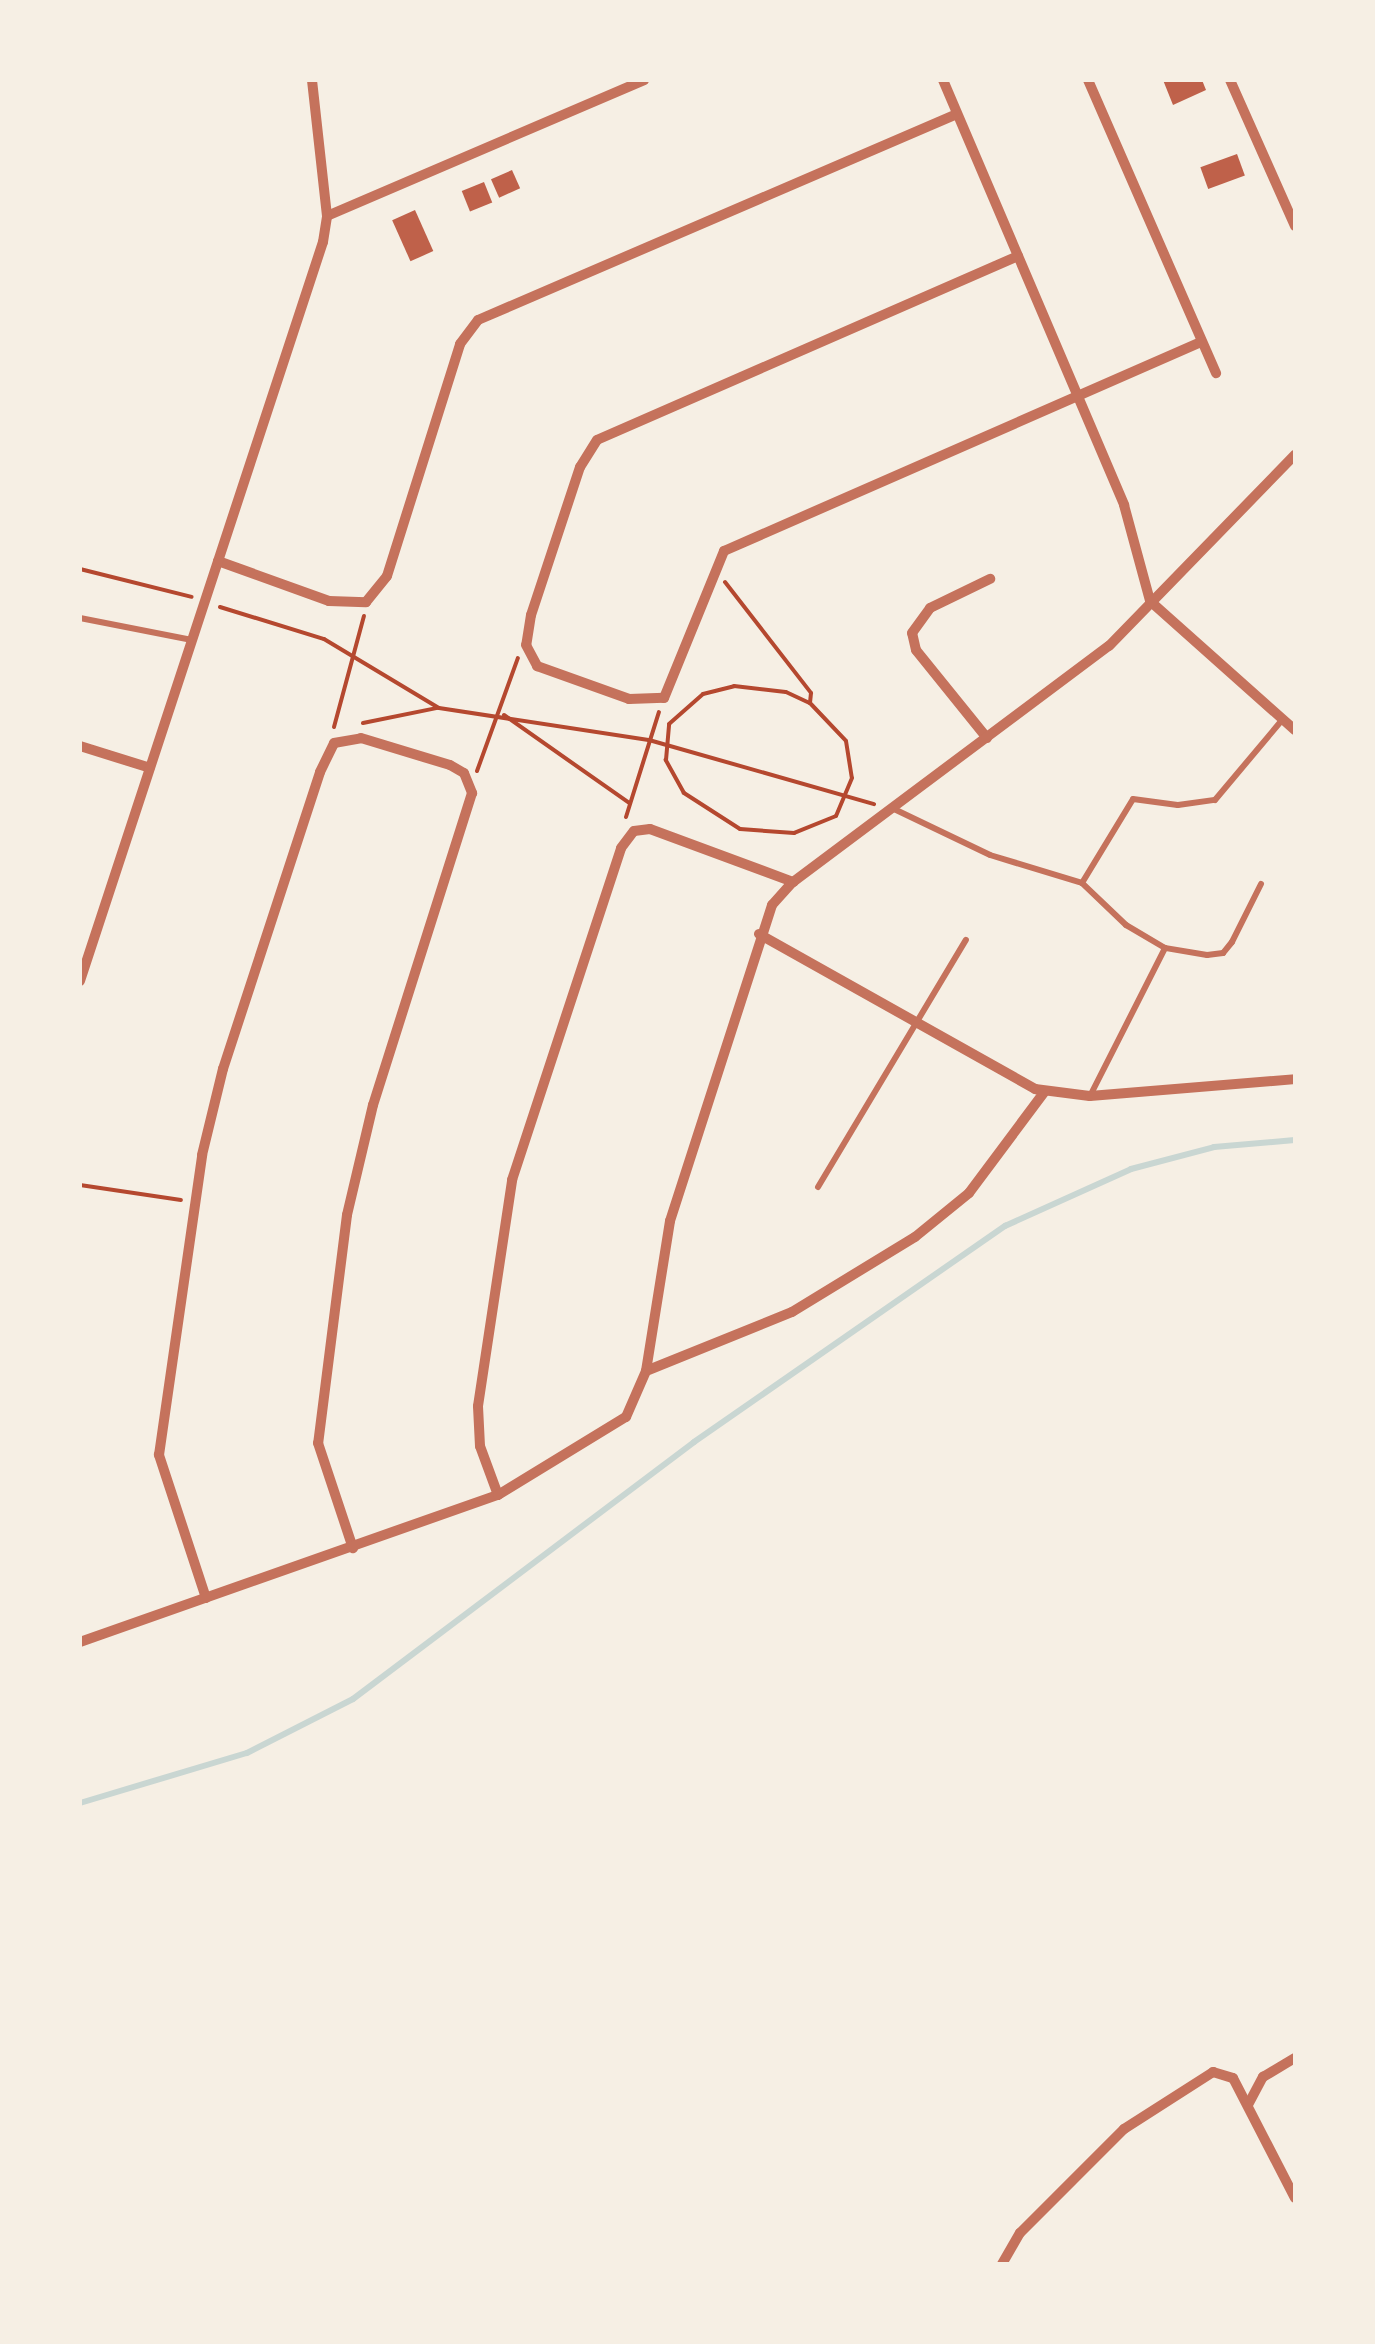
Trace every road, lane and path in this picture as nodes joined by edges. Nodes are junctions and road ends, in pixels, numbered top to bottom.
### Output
1 (312, 80) edge
2 (644, 80) edge
3 (942, 80) edge
4 (1088, 80) edge
5 (1230, 80) edge
6 (957, 114) junction
7 (327, 216) junction
8 (1295, 226) edge
9 (1018, 256) junction
10 (1201, 342) junction
11 (1216, 373) dead end
12 (1077, 397) junction
13 (1295, 455) edge
14 (218, 561) junction
15 (713, 566) junction
16 (80, 569) edge
17 (990, 579) dead end
18 (205, 601) junction
19 (1150, 601) junction
20 (366, 602) junction
21 (80, 618) edge
22 (192, 640) junction
23 (526, 646) junction
24 (352, 658) junction
25 (664, 698) junction
26 (810, 703) junction
27 (439, 708) junction
28 (500, 712) junction
29 (1283, 720) junction
30 (334, 730) junction
31 (1295, 730) edge
32 (987, 738) junction
33 (648, 740) junction
34 (334, 743) junction
35 (665, 744) junction
36 (80, 746) edge
37 (150, 768) junction
38 (471, 782) junction
39 (848, 796) junction
40 (628, 804) junction
41 (894, 809) junction
42 (629, 836) junction
43 (793, 882) junction
44 (1082, 883) junction
45 (1261, 884) dead end
46 (759, 934) junction
47 (966, 940) dead end
48 (1166, 948) junction
49 (80, 982) edge
50 (916, 1025) junction
51 (1295, 1078) edge
52 (1045, 1090) junction
53 (1090, 1096) junction
54 (80, 1184) edge
55 (818, 1187) dead end
56 (196, 1202) junction
57 (646, 1371) junction
58 (498, 1495) junction
59 (353, 1548) junction
60 (206, 1598) junction
61 (80, 1642) edge
62 (1295, 2058) edge
63 (1249, 2103) junction
64 (1295, 2198) edge
65 (1002, 2264) edge

1 - 7 street
2 - 7 street
3 - 6 street
4 - 10 street
5 - 8 street
6 - 9 street
6 - 20 street
7 - 14 street
9 - 12 street
9 - 23 street
10 - 11 street
10 - 12 street
12 - 15 street
12 - 19 street
13 - 19 street
14 - 18 street
14 - 20 street
15 - 25 street
15 - 26 path
16 - 18 path
17 - 32 street
18 - 22 street
18 - 24 path
19 - 29 street
19 - 32 street
20 - 24 path
21 - 22 lane
22 - 37 street
23 - 25 street
23 - 28 path
24 - 27 path
24 - 30 path
25 - 33 path
26 - 35 path
26 - 39 path
27 - 28 path
27 - 30 path
28 - 33 path
28 - 38 path
28 - 40 path
29 - 31 street
29 - 44 lane
30 - 34 path
32 - 41 street
33 - 35 path
33 - 40 path
34 - 38 street
34 - 56 street
35 - 39 path
35 - 39 path
36 - 37 street
37 - 49 street
38 - 59 street
39 - 41 path
40 - 42 path
41 - 43 street
41 - 44 lane
42 - 43 street
42 - 58 street
43 - 46 street
44 - 48 lane
45 - 48 lane
46 - 50 street
46 - 57 street
47 - 50 lane
48 - 53 lane
50 - 52 street
50 - 55 lane
51 - 53 street
52 - 53 street
52 - 57 street
54 - 56 path
56 - 60 street
57 - 58 street
58 - 59 street
59 - 60 street
60 - 61 street
62 - 63 street
63 - 64 street
63 - 65 street

